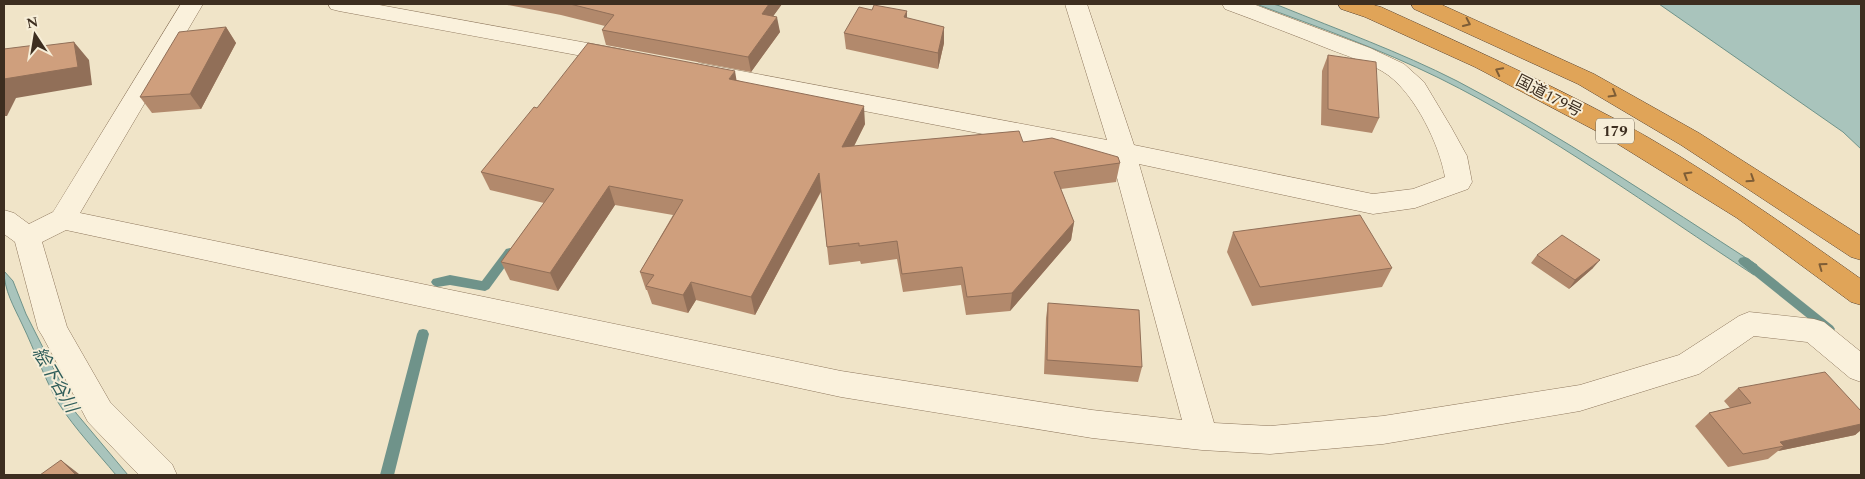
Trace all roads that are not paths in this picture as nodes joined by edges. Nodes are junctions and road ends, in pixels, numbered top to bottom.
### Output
1 (192, 4) edge
2 (339, 4) edge
3 (1076, 4) edge
4 (1233, 4) edge
5 (1348, 4) edge
6 (1422, 4) edge
7 (403, 9) edge
8 (642, 60) edge
9 (682, 68) edge
10 (1123, 152) junction
11 (63, 219) junction
12 (15, 228) edge
13 (1861, 250) edge
14 (1861, 294) edge
15 (1861, 369) edge
16 (1202, 436) junction
17 (160, 475) edge

1 - 11 street
2 - 7 street
3 - 10 street
4 - 10 street
14 -> 5 highway, 国道179号 / 179
6 -> 13 highway, 国道179号 / 179
7 - 8 street
9 - 10 street
10 - 16 street
11 - 12 street
11 - 16 street
12 - 17 street
15 - 16 street

